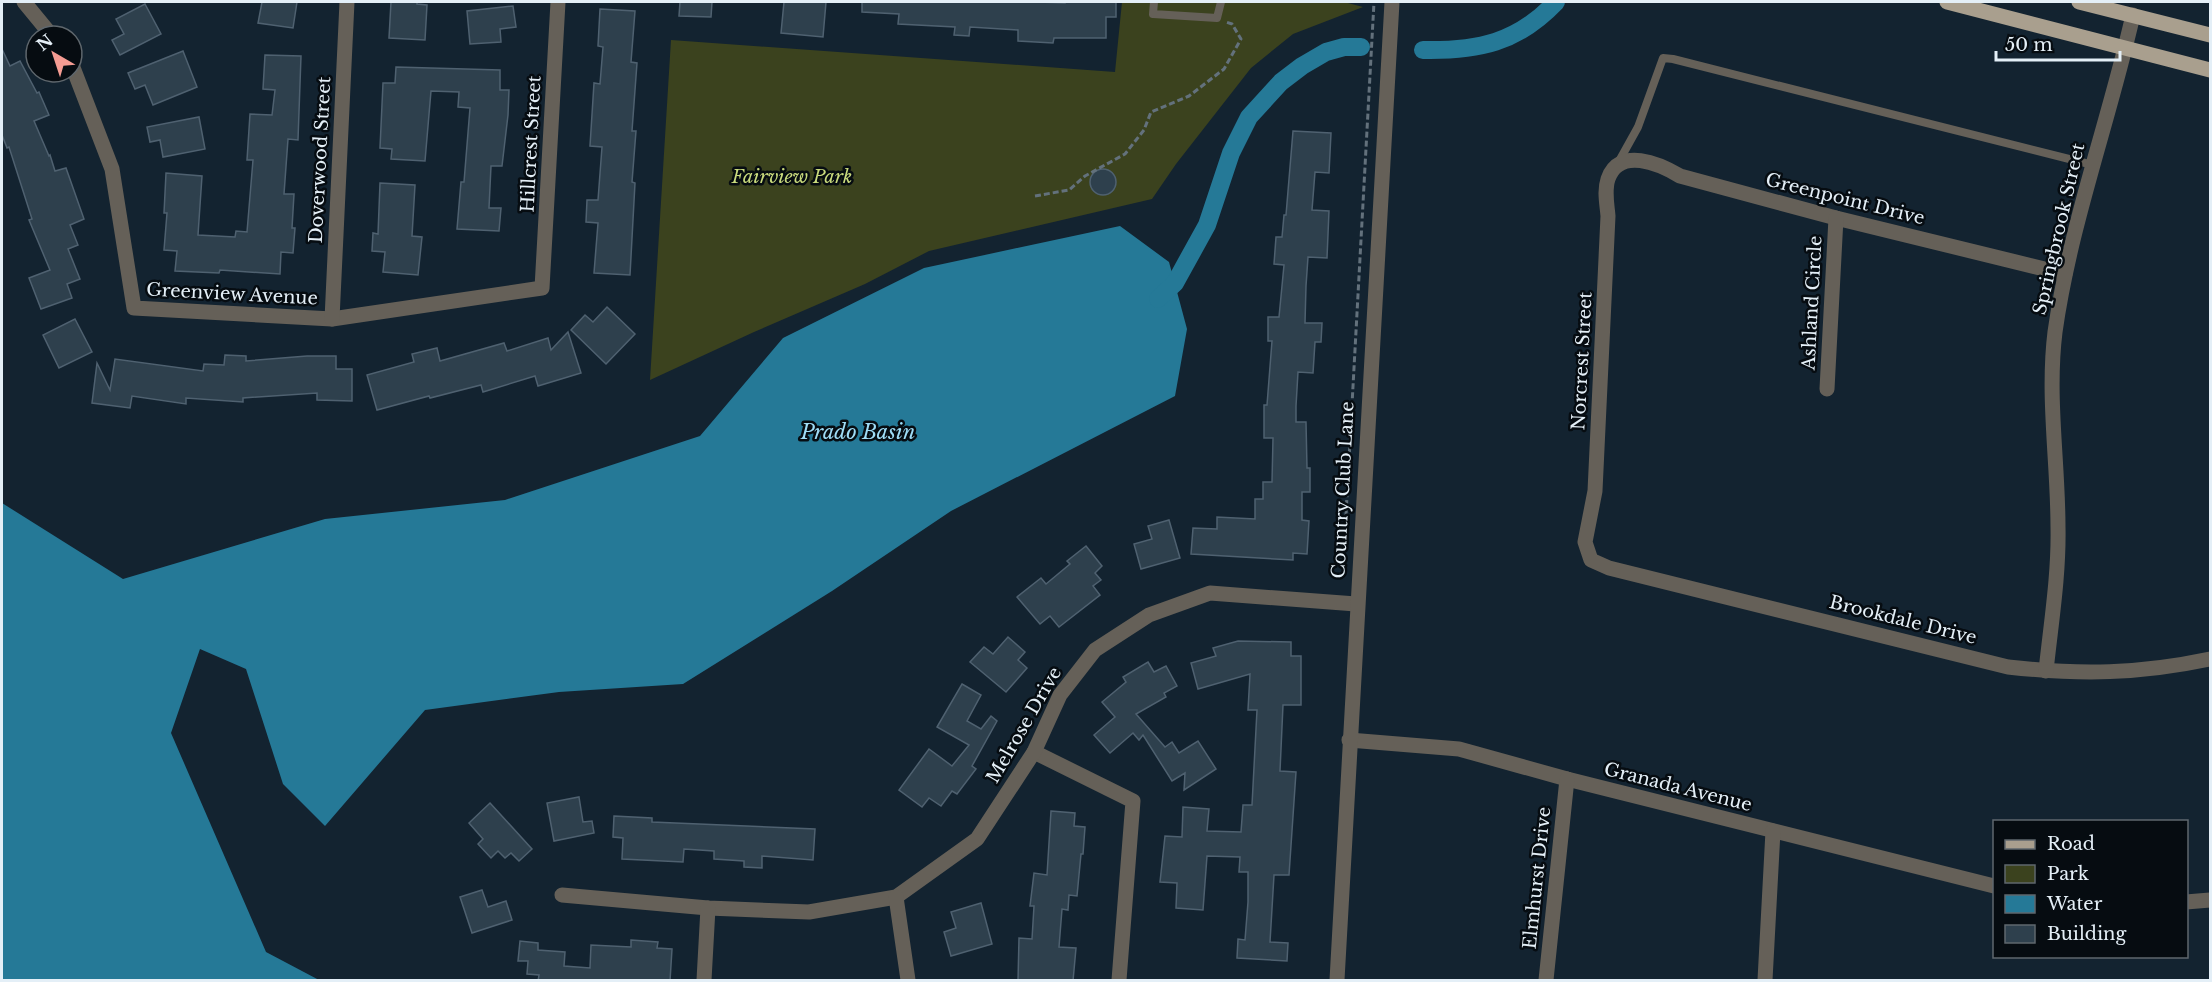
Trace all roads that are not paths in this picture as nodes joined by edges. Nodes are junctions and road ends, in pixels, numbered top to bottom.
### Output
1 (24, 2) edge
2 (347, 2) edge
3 (558, 2) edge
4 (1154, 2) edge
5 (1221, 2) edge
6 (1392, 2) edge
7 (1947, 2) edge
8 (2079, 2) edge
9 (2133, 15) junction
10 (42, 24) edge
11 (2211, 35) edge
12 (2126, 48) junction
13 (2211, 70) edge
14 (79, 84) edge
15 (1617, 165) junction
16 (2094, 165) junction
17 (1836, 218) junction
18 (2065, 274) junction
19 (542, 288) joint
20 (332, 320) junction
21 (1827, 389) dead end
22 (1591, 560) joint
23 (1356, 604) junction
24 (2211, 659) edge
25 (2046, 671) junction
26 (1349, 740) junction
27 (1034, 752) junction
28 (1567, 779) junction
29 (1773, 831) junction
30 (1993, 886) edge
31 (562, 895) dead end
32 (896, 897) junction
33 (2211, 900) edge
34 (2188, 902) edge
35 (708, 908) junction
36 (704, 981) edge
37 (908, 981) edge
38 (1119, 981) edge
39 (1337, 981) edge
40 (1546, 981) edge
41 (1765, 981) edge

1 - 10 street
2 - 20 street, Doverwood Street
3 - 19 street, Hillcrest Street
4 - 5 lane
6 - 23 street, Country Club Lane
7 - 12 main road
8 - 9 main road
9 - 11 main road
9 - 12 street, Springbrook Street
12 - 13 main road
12 - 16 street, Springbrook Street
14 - 20 street, Greenview Avenue
15 - 16 lane
15 - 17 street, Greenpoint Drive
15 - 22 street, Norcrest Street
16 - 18 street, Springbrook Street
17 - 18 street, Greenpoint Drive
17 - 21 street, Ashland Circle
18 - 25 street, Springbrook Street
19 - 20 street, Greenview Avenue
22 - 25 street, Brookdale Drive
23 - 26 street, Country Club Lane
23 - 27 street, Melrose Drive
24 - 25 street, Brookdale Drive
26 - 28 street, Granada Avenue
26 - 39 street, Country Club Lane
27 - 32 street, Melrose Drive
27 - 38 street
28 - 29 street, Granada Avenue
28 - 40 street, Elmhurst Drive
29 - 30 street, Granada Avenue
29 - 41 street
31 - 35 street, Melrose Drive
32 - 35 street, Melrose Drive
32 - 37 street
33 - 34 street
35 - 36 street

